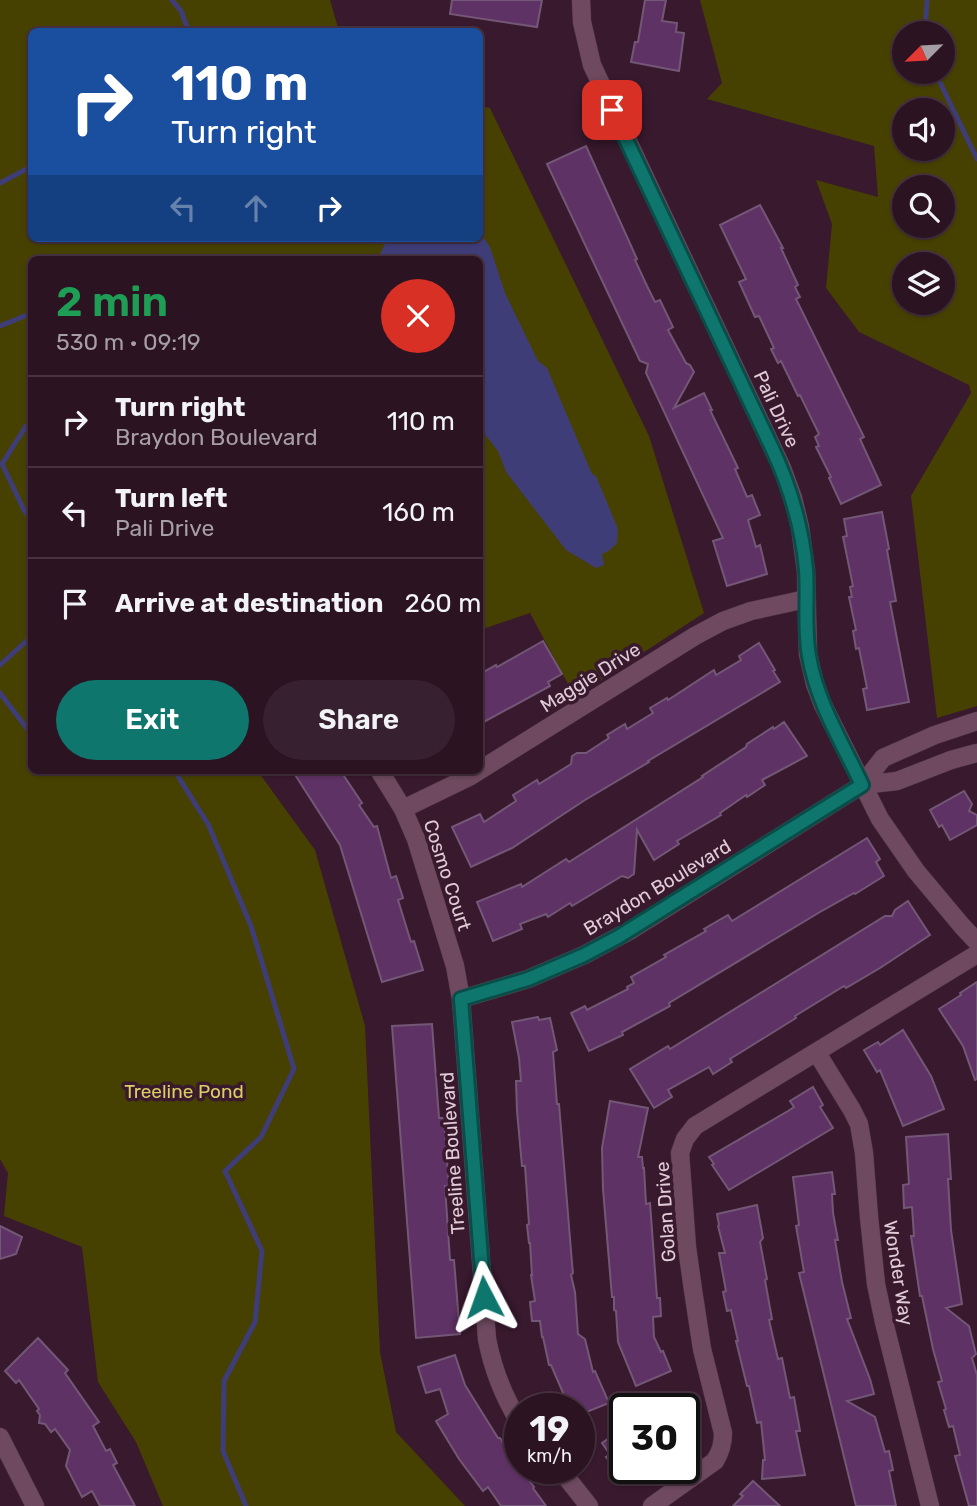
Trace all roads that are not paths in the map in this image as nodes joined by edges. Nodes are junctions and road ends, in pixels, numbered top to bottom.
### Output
1 (581, 0) edge
2 (806, 599) junction
3 (977, 721) edge
4 (977, 752) edge
5 (483, 768) edge
6 (382, 774) edge
7 (474, 774) edge
8 (862, 785) junction
9 (403, 808) junction
10 (977, 942) edge
11 (977, 954) edge
12 (461, 999) junction
13 (817, 1053) junction
14 (504, 1395) edge
15 (0, 1437) edge
16 (572, 1484) edge
17 (34, 1506) edge
18 (589, 1506) edge
19 (652, 1506) edge
20 (930, 1506) edge

1 - 2 street, Pali Drive
2 - 5 street, Maggie Drive
2 - 8 street, Pali Drive
3 - 8 street, Braydon Boulevard
4 - 8 street, Braydon Boulevard
6 - 9 street, Cosmo Court
7 - 9 street, Maggie Drive
8 - 10 street, Pali Drive
8 - 12 street, Braydon Boulevard
9 - 12 street, Cosmo Court
11 - 13 street, Golan Drive
12 - 14 street, Treeline Boulevard
13 - 19 street, Golan Drive
13 - 20 street, Wonder Way
15 - 17 street
16 - 18 street

